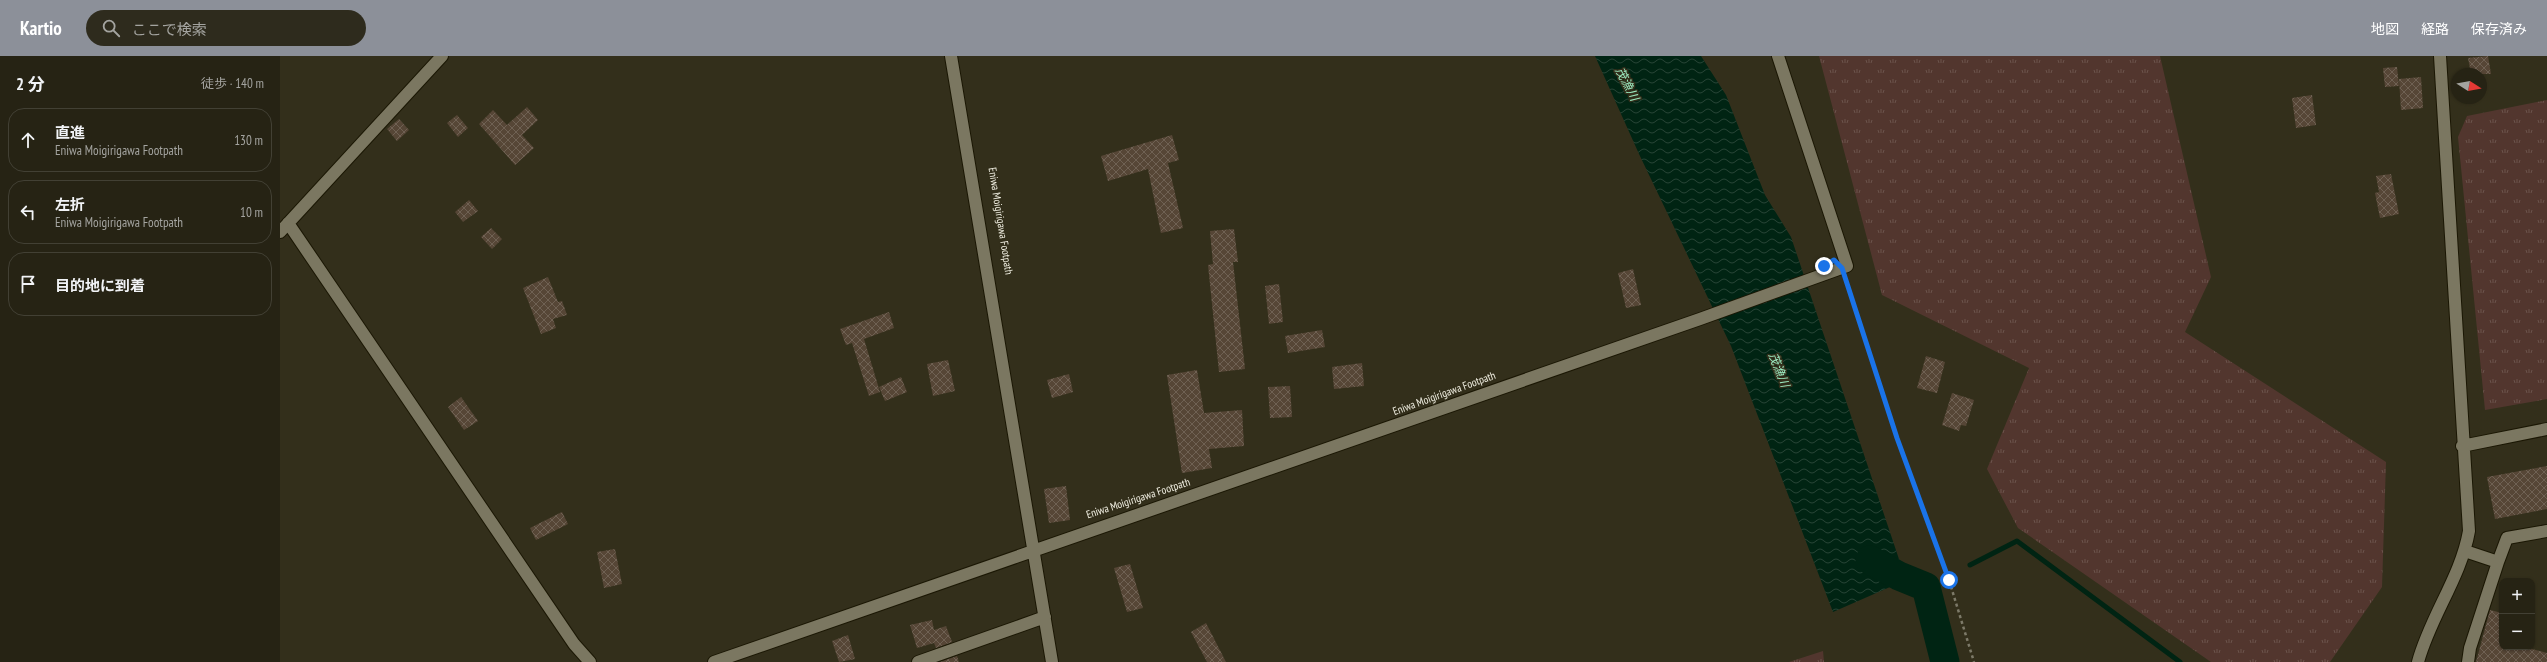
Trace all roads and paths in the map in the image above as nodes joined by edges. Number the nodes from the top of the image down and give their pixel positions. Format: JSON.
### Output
{"nodes":[{"id":1,"x":442,"y":56,"type":"edge"},
{"id":2,"x":951,"y":56,"type":"edge"},
{"id":3,"x":1778,"y":56,"type":"edge"},
{"id":4,"x":2440,"y":56,"type":"edge"},
{"id":5,"x":284,"y":228,"type":"edge"},
{"id":6,"x":1842,"y":268,"type":"junction"},
{"id":7,"x":2547,"y":429,"type":"edge"},
{"id":8,"x":2462,"y":446,"type":"junction"},
{"id":9,"x":2547,"y":531,"type":"edge"},
{"id":10,"x":1035,"y":550,"type":"junction"},
{"id":11,"x":2465,"y":551,"type":"junction"},
{"id":12,"x":2498,"y":562,"type":"junction"},
{"id":13,"x":1045,"y":617,"type":"junction"},
{"id":14,"x":590,"y":662,"type":"edge"},
{"id":15,"x":714,"y":662,"type":"edge"},
{"id":16,"x":918,"y":662,"type":"edge"},
{"id":17,"x":1052,"y":662,"type":"edge"},
{"id":18,"x":1974,"y":662,"type":"edge"},
{"id":19,"x":2418,"y":662,"type":"edge"},
{"id":20,"x":2468,"y":662,"type":"edge"}],
"edges":[{"from":1,"to":5,"type":"street"},
{"from":2,"to":10,"type":"street"},
{"from":3,"to":6,"type":"street"},
{"from":4,"to":8,"type":"street"},
{"from":5,"to":14,"type":"street"},
{"from":6,"to":10,"type":"street"},
{"from":6,"to":18,"type":"path"},
{"from":7,"to":8,"type":"street"},
{"from":8,"to":11,"type":"street"},
{"from":9,"to":12,"type":"street"},
{"from":10,"to":13,"type":"street"},
{"from":10,"to":15,"type":"street"},
{"from":11,"to":12,"type":"street"},
{"from":11,"to":19,"type":"street"},
{"from":12,"to":20,"type":"street"},
{"from":13,"to":16,"type":"street"},
{"from":13,"to":17,"type":"street"}]}
